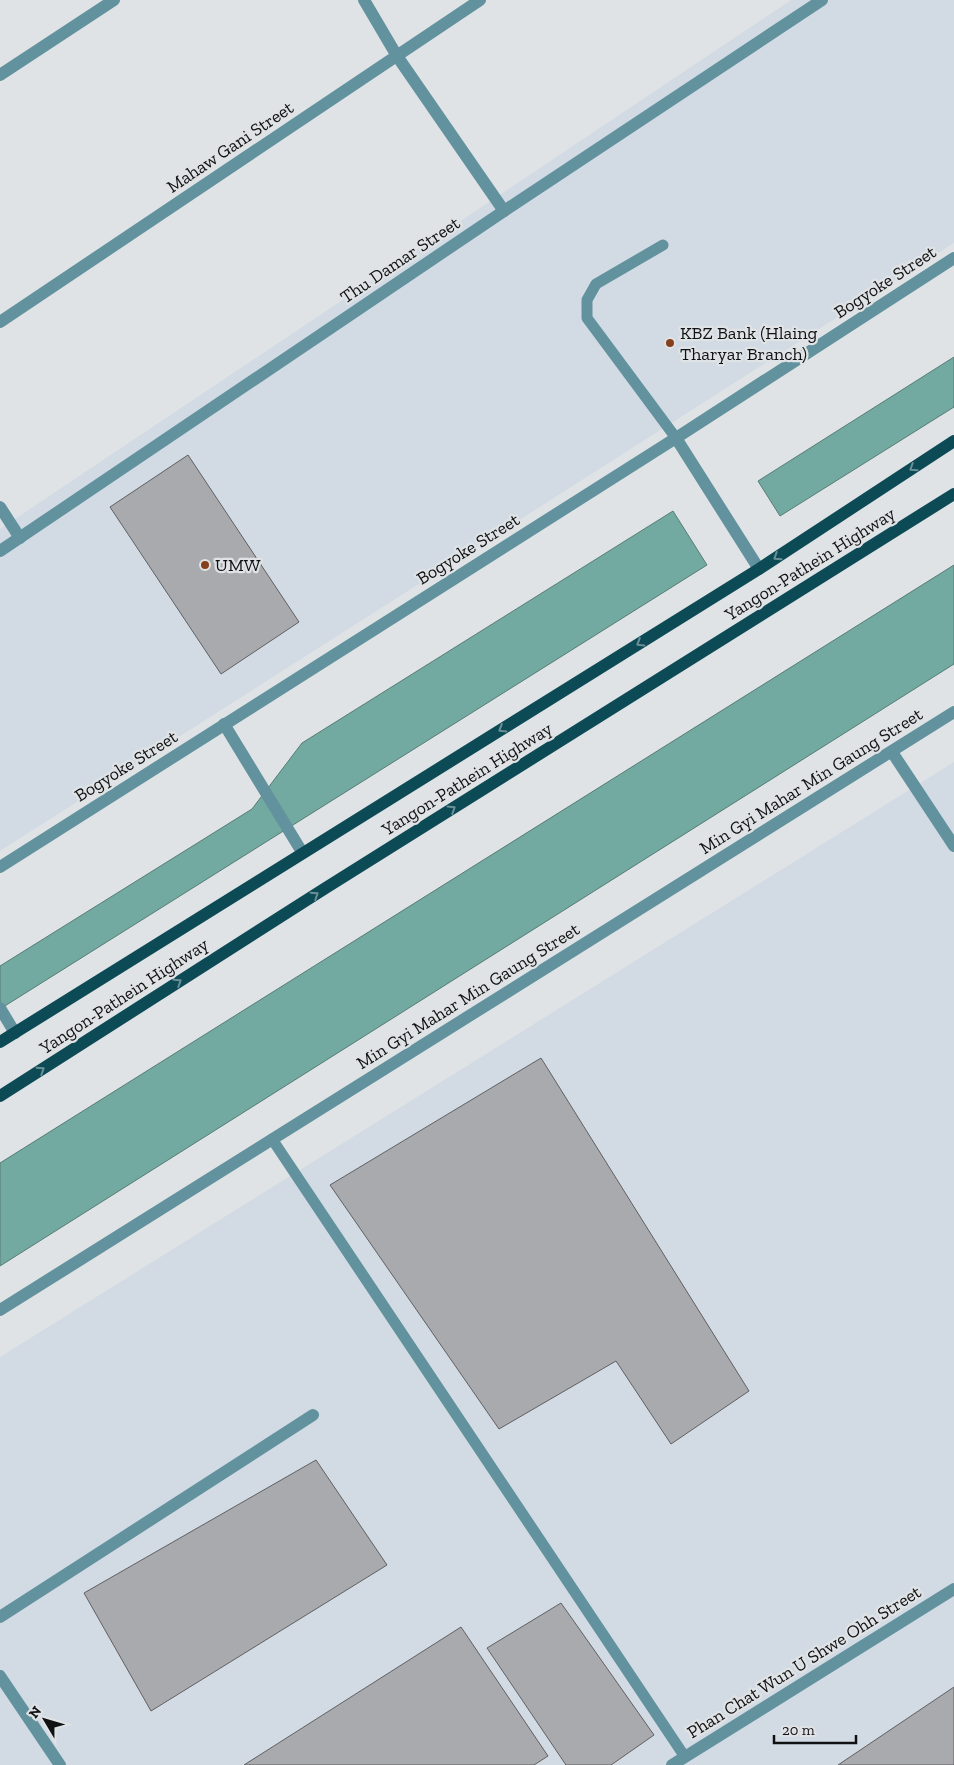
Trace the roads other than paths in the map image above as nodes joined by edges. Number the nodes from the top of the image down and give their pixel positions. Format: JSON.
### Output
{"nodes":[{"id":1,"x":114,"y":0,"type":"edge"},
{"id":2,"x":364,"y":0,"type":"edge"},
{"id":3,"x":480,"y":0,"type":"edge"},
{"id":4,"x":822,"y":0,"type":"edge"},
{"id":5,"x":397,"y":56,"type":"junction"},
{"id":6,"x":0,"y":75,"type":"edge"},
{"id":7,"x":504,"y":211,"type":"junction"},
{"id":8,"x":663,"y":244,"type":"dead end"},
{"id":9,"x":954,"y":258,"type":"edge"},
{"id":10,"x":0,"y":322,"type":"edge"},
{"id":11,"x":676,"y":438,"type":"junction"},
{"id":12,"x":954,"y":441,"type":"edge"},
{"id":13,"x":954,"y":494,"type":"edge"},
{"id":14,"x":0,"y":507,"type":"edge"},
{"id":15,"x":20,"y":538,"type":"junction"},
{"id":16,"x":0,"y":551,"type":"edge"},
{"id":17,"x":759,"y":569,"type":"junction"},
{"id":18,"x":954,"y":712,"type":"edge"},
{"id":19,"x":224,"y":724,"type":"junction"},
{"id":20,"x":892,"y":752,"type":"junction"},
{"id":21,"x":954,"y":846,"type":"edge"},
{"id":22,"x":302,"y":852,"type":"junction"},
{"id":23,"x":0,"y":866,"type":"edge"},
{"id":24,"x":0,"y":1008,"type":"edge"},
{"id":25,"x":12,"y":1028,"type":"junction"},
{"id":26,"x":0,"y":1042,"type":"edge"},
{"id":27,"x":0,"y":1096,"type":"edge"},
{"id":28,"x":272,"y":1138,"type":"junction"},
{"id":29,"x":0,"y":1310,"type":"edge"},
{"id":30,"x":313,"y":1415,"type":"dead end"},
{"id":31,"x":954,"y":1589,"type":"edge"},
{"id":32,"x":0,"y":1617,"type":"edge"},
{"id":33,"x":0,"y":1676,"type":"edge"},
{"id":34,"x":685,"y":1757,"type":"junction"},
{"id":35,"x":60,"y":1765,"type":"edge"},
{"id":36,"x":672,"y":1765,"type":"edge"}],
"edges":[{"from":1,"to":6,"type":"street"},
{"from":2,"to":5,"type":"street"},
{"from":3,"to":5,"type":"street","name":"Mahaw Gani Street"},
{"from":4,"to":7,"type":"street","name":"Thu Damar Street"},
{"from":5,"to":7,"type":"street"},
{"from":5,"to":10,"type":"street","name":"Mahaw Gani Street"},
{"from":7,"to":15,"type":"street","name":"Thu Damar Street"},
{"from":8,"to":11,"type":"lane"},
{"from":9,"to":11,"type":"street","name":"Bogyoke Street"},
{"from":11,"to":17,"type":"street"},
{"from":11,"to":19,"type":"street","name":"Bogyoke Street"},
{"from":12,"to":17,"type":"main road","name":"Yangon-Pathein Highway","one_way":true},
{"from":27,"to":13,"type":"main road","name":"Yangon-Pathein Highway","one_way":true},
{"from":14,"to":15,"type":"street"},
{"from":15,"to":16,"type":"street","name":"Thu Damar Street"},
{"from":17,"to":22,"type":"main road","name":"Yangon-Pathein Highway","one_way":true},
{"from":18,"to":20,"type":"street","name":"Min Gyi Mahar Min Gaung Street"},
{"from":19,"to":22,"type":"street"},
{"from":19,"to":23,"type":"street","name":"Bogyoke Street"},
{"from":20,"to":21,"type":"street"},
{"from":20,"to":28,"type":"street","name":"Min Gyi Mahar Min Gaung Street"},
{"from":22,"to":25,"type":"main road","name":"Yangon-Pathein Highway"},
{"from":24,"to":25,"type":"street"},
{"from":25,"to":26,"type":"main road","name":"Yangon-Pathein Highway"},
{"from":28,"to":29,"type":"street","name":"Min Gyi Mahar Min Gaung Street"},
{"from":28,"to":34,"type":"lane"},
{"from":30,"to":32,"type":"street"},
{"from":31,"to":34,"type":"street","name":"Phan Chat Wun U Shwe Ohh Street"},
{"from":33,"to":35,"type":"street"},
{"from":34,"to":36,"type":"street","name":"Phan Chat Wun U Shwe Ohh Street"}]}
